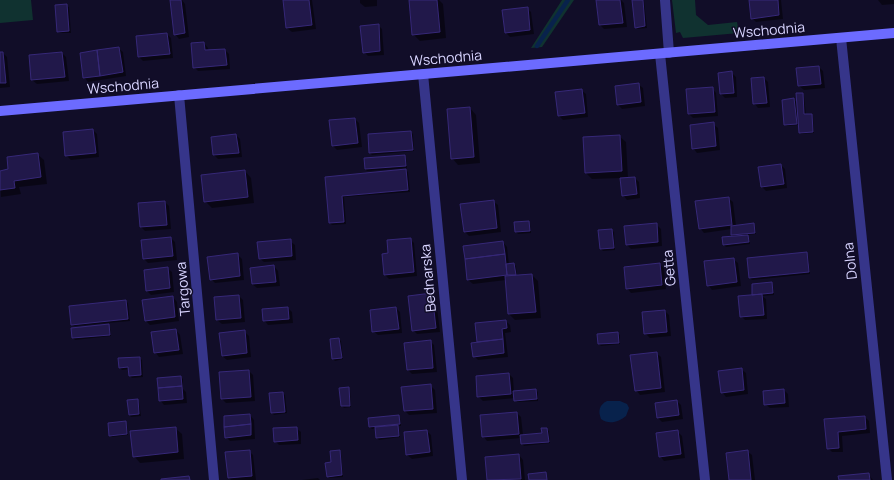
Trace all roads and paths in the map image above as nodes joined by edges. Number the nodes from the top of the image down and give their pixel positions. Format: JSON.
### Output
{"nodes":[{"id":1,"x":665,"y":0,"type":"edge"},
{"id":2,"x":894,"y":33,"type":"edge"},
{"id":3,"x":841,"y":38,"type":"junction"},
{"id":4,"x":665,"y":53,"type":"junction"},
{"id":5,"x":423,"y":74,"type":"junction"},
{"id":6,"x":180,"y":95,"type":"junction"},
{"id":7,"x":0,"y":111,"type":"edge"},
{"id":8,"x":214,"y":480,"type":"edge"},
{"id":9,"x":462,"y":480,"type":"edge"},
{"id":10,"x":705,"y":480,"type":"edge"},
{"id":11,"x":887,"y":480,"type":"edge"}],
"edges":[{"from":1,"to":4,"type":"street","name":"Getta"},
{"from":2,"to":3,"type":"street","name":"Wschodnia"},
{"from":3,"to":4,"type":"street","name":"Wschodnia"},
{"from":3,"to":11,"type":"street","name":"Dolna"},
{"from":4,"to":5,"type":"street","name":"Wschodnia"},
{"from":4,"to":10,"type":"street","name":"Getta"},
{"from":5,"to":6,"type":"street","name":"Wschodnia"},
{"from":5,"to":9,"type":"street","name":"Bednarska"},
{"from":6,"to":7,"type":"street","name":"Wschodnia"},
{"from":6,"to":8,"type":"street","name":"Targowa"}]}
